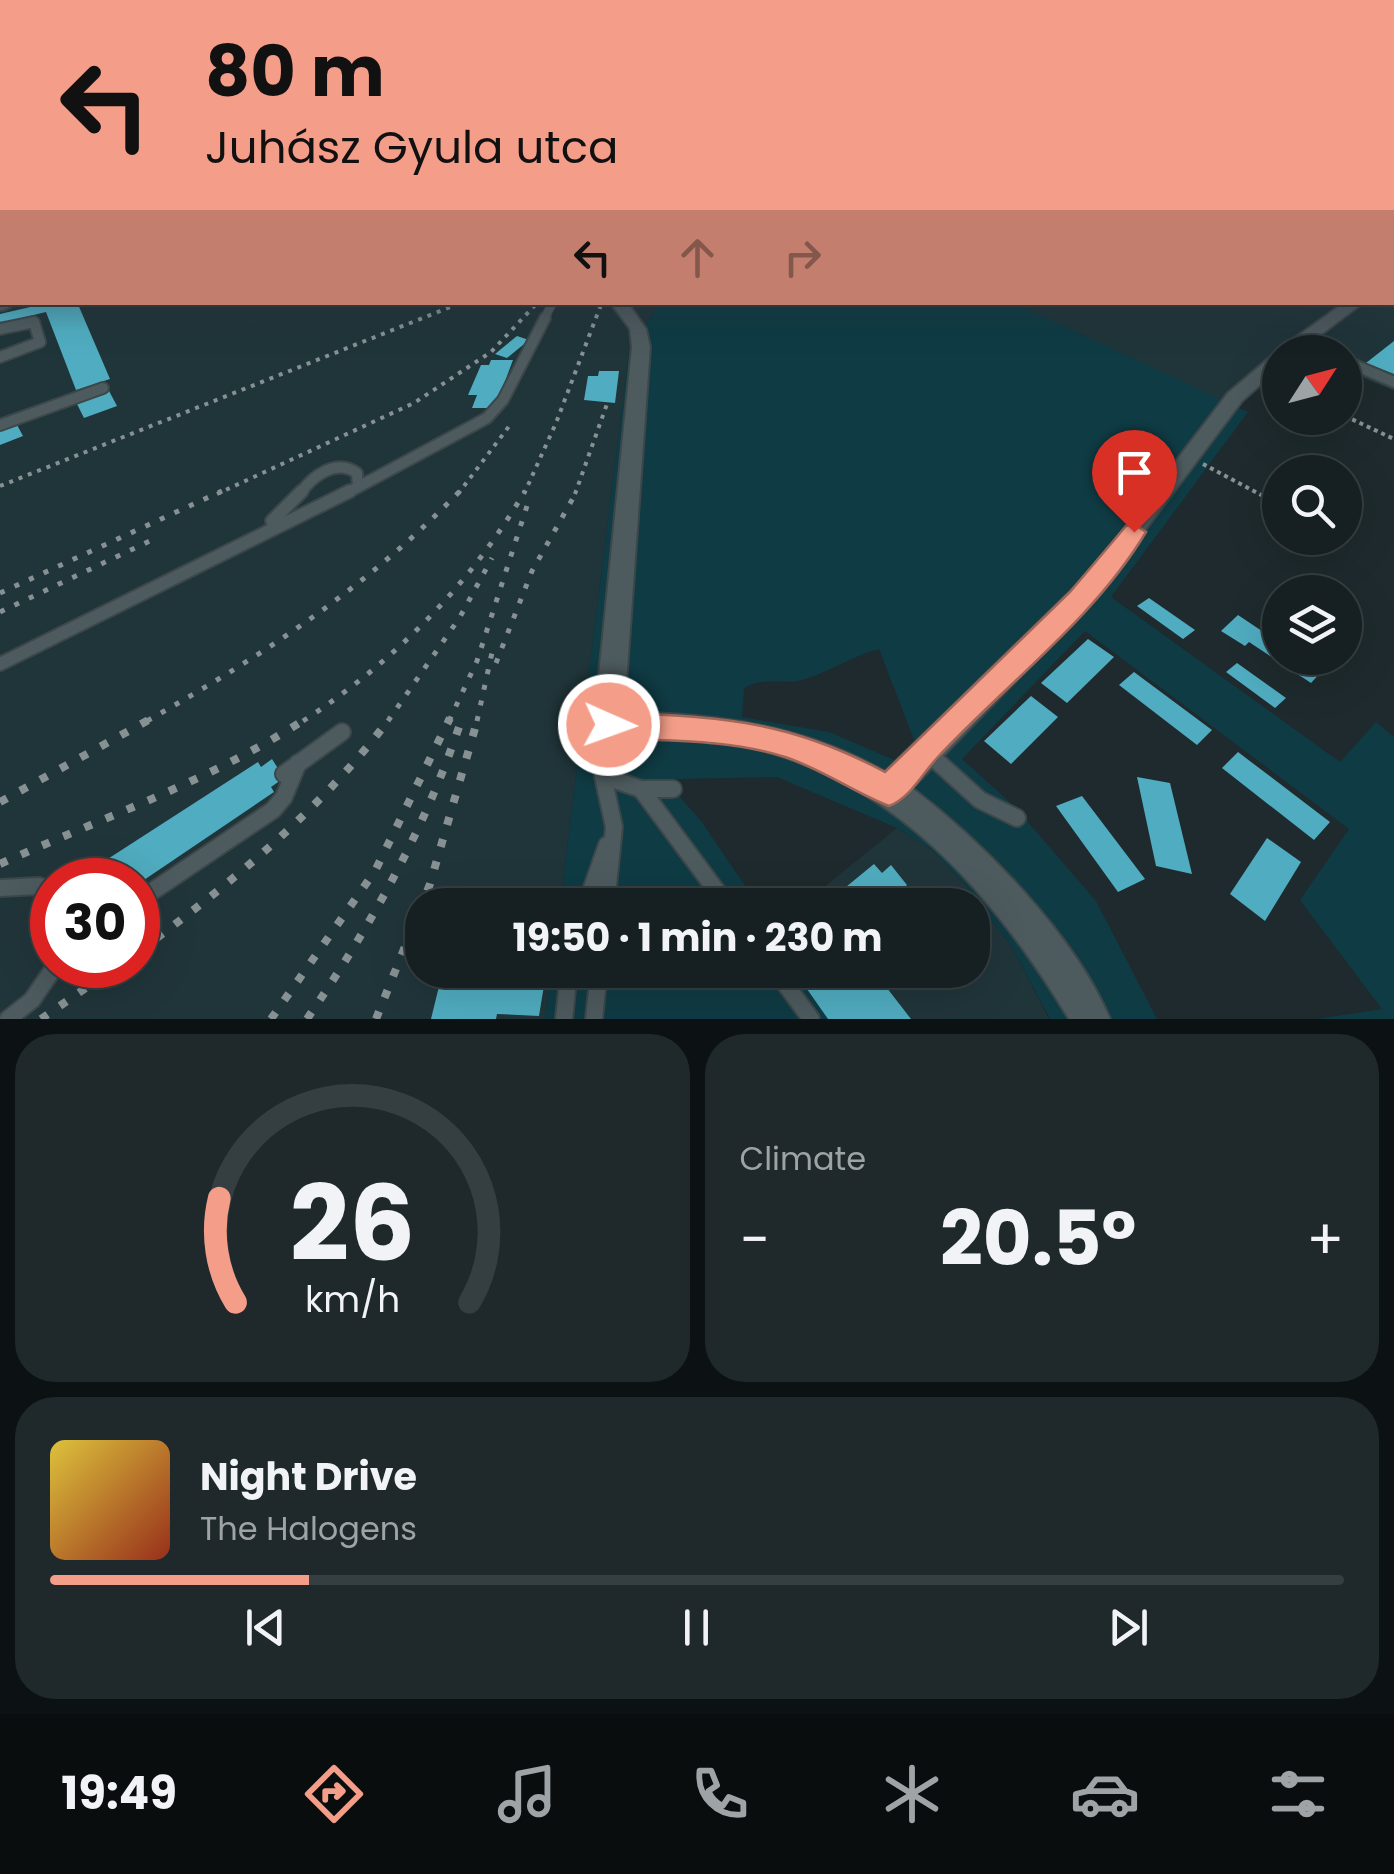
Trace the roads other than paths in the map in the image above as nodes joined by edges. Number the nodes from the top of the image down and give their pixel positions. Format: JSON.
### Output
{"nodes":[{"id":1,"x":552,"y":305,"type":"edge"},
{"id":2,"x":620,"y":305,"type":"edge"},
{"id":3,"x":1352,"y":305,"type":"edge"},
{"id":4,"x":0,"y":330,"type":"edge"},
{"id":5,"x":1311,"y":335,"type":"edge"},
{"id":6,"x":0,"y":357,"type":"edge"},
{"id":7,"x":1362,"y":369,"type":"edge"},
{"id":8,"x":1262,"y":374,"type":"edge"},
{"id":9,"x":1394,"y":382,"type":"edge"},
{"id":10,"x":103,"y":388,"type":"dead end"},
{"id":11,"x":0,"y":425,"type":"edge"},
{"id":12,"x":358,"y":486,"type":"junction"},
{"id":13,"x":178,"y":575,"type":"junction"},
{"id":14,"x":0,"y":664,"type":"edge"},
{"id":15,"x":609,"y":725,"type":"junction"},
{"id":16,"x":342,"y":732,"type":"dead end"},
{"id":17,"x":924,"y":750,"type":"junction"},
{"id":18,"x":603,"y":776,"type":"junction"},
{"id":19,"x":640,"y":788,"type":"junction"},
{"id":20,"x":673,"y":790,"type":"dead end"},
{"id":21,"x":889,"y":791,"type":"junction"},
{"id":22,"x":1017,"y":818,"type":"dead end"},
{"id":23,"x":614,"y":827,"type":"junction"},
{"id":24,"x":30,"y":886,"type":"edge"},
{"id":25,"x":160,"y":886,"type":"edge"},
{"id":26,"x":0,"y":888,"type":"edge"},
{"id":27,"x":592,"y":888,"type":"edge"},
{"id":28,"x":608,"y":888,"type":"edge"},
{"id":29,"x":714,"y":888,"type":"edge"},
{"id":30,"x":40,"y":988,"type":"edge"},
{"id":31,"x":567,"y":988,"type":"edge"},
{"id":32,"x":598,"y":988,"type":"edge"},
{"id":33,"x":788,"y":988,"type":"edge"},
{"id":34,"x":8,"y":1019,"type":"edge"},
{"id":35,"x":564,"y":1019,"type":"edge"},
{"id":36,"x":594,"y":1019,"type":"edge"},
{"id":37,"x":810,"y":1019,"type":"edge"},
{"id":38,"x":1091,"y":1019,"type":"edge"}],
"edges":[{"from":1,"to":12,"type":"lane"},
{"from":2,"to":15,"type":"street"},
{"from":3,"to":5,"type":"street"},
{"from":4,"to":6,"type":"lane"},
{"from":7,"to":9,"type":"lane"},
{"from":8,"to":17,"type":"street"},
{"from":10,"to":11,"type":"lane"},
{"from":12,"to":13,"type":"lane"},
{"from":12,"to":13,"type":"lane"},
{"from":13,"to":14,"type":"lane"},
{"from":15,"to":18,"type":"lane"},
{"from":15,"to":21,"type":"street"},
{"from":16,"to":25,"type":"lane"},
{"from":17,"to":21,"type":"street"},
{"from":17,"to":22,"type":"lane"},
{"from":18,"to":19,"type":"lane"},
{"from":18,"to":23,"type":"lane"},
{"from":19,"to":20,"type":"lane"},
{"from":19,"to":29,"type":"lane"},
{"from":21,"to":38,"type":"street"},
{"from":23,"to":27,"type":"lane"},
{"from":23,"to":28,"type":"lane"},
{"from":24,"to":26,"type":"lane"},
{"from":30,"to":34,"type":"lane"},
{"from":31,"to":35,"type":"lane"},
{"from":32,"to":36,"type":"lane"},
{"from":33,"to":37,"type":"lane"}]}
